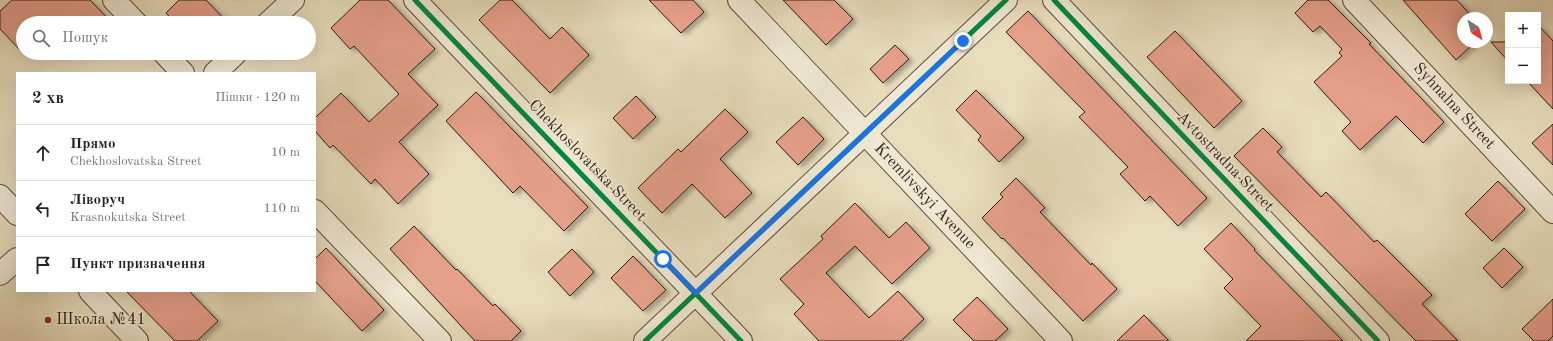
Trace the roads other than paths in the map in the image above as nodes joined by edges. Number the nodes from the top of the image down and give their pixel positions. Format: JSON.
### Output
{"nodes":[{"id":1,"x":114,"y":0,"type":"edge"},
{"id":2,"x":293,"y":0,"type":"edge"},
{"id":3,"x":415,"y":0,"type":"edge"},
{"id":4,"x":739,"y":0,"type":"edge"},
{"id":5,"x":1006,"y":0,"type":"edge"},
{"id":6,"x":1054,"y":0,"type":"edge"},
{"id":7,"x":1354,"y":0,"type":"edge"},
{"id":8,"x":129,"y":16,"type":"edge"},
{"id":9,"x":276,"y":16,"type":"edge"},
{"id":10,"x":171,"y":60,"type":"edge"},
{"id":11,"x":229,"y":60,"type":"edge"},
{"id":12,"x":182,"y":72,"type":"edge"},
{"id":13,"x":216,"y":72,"type":"edge"},
{"id":14,"x":865,"y":133,"type":"junction"},
{"id":15,"x":0,"y":196,"type":"edge"},
{"id":16,"x":316,"y":212,"type":"edge"},
{"id":17,"x":1553,"y":212,"type":"edge"},
{"id":18,"x":16,"y":213,"type":"edge"},
{"id":19,"x":16,"y":259,"type":"edge"},
{"id":20,"x":0,"y":274,"type":"edge"},
{"id":21,"x":91,"y":292,"type":"edge"},
{"id":22,"x":696,"y":293,"type":"junction"},
{"id":23,"x":137,"y":341,"type":"edge"},
{"id":24,"x":440,"y":341,"type":"edge"},
{"id":25,"x":645,"y":341,"type":"edge"},
{"id":26,"x":741,"y":341,"type":"edge"},
{"id":27,"x":1061,"y":341,"type":"edge"},
{"id":28,"x":1378,"y":341,"type":"edge"}],
"edges":[{"from":1,"to":8,"type":"street"},
{"from":2,"to":9,"type":"street"},
{"from":3,"to":22,"type":"street","name":"Chekhoslovatska Street"},
{"from":4,"to":14,"type":"street","name":"Kremlivskyi Avenue"},
{"from":5,"to":14,"type":"street"},
{"from":6,"to":28,"type":"street","name":"Avtostradna Street"},
{"from":7,"to":17,"type":"street","name":"Syhnalna Street"},
{"from":10,"to":12,"type":"street"},
{"from":11,"to":13,"type":"street"},
{"from":14,"to":22,"type":"street"},
{"from":14,"to":27,"type":"street","name":"Kremlivskyi Avenue"},
{"from":15,"to":18,"type":"street"},
{"from":16,"to":24,"type":"street"},
{"from":19,"to":20,"type":"street"},
{"from":21,"to":23,"type":"street"},
{"from":22,"to":25,"type":"street"},
{"from":22,"to":26,"type":"street","name":"Chekhoslovatska Street"}]}
